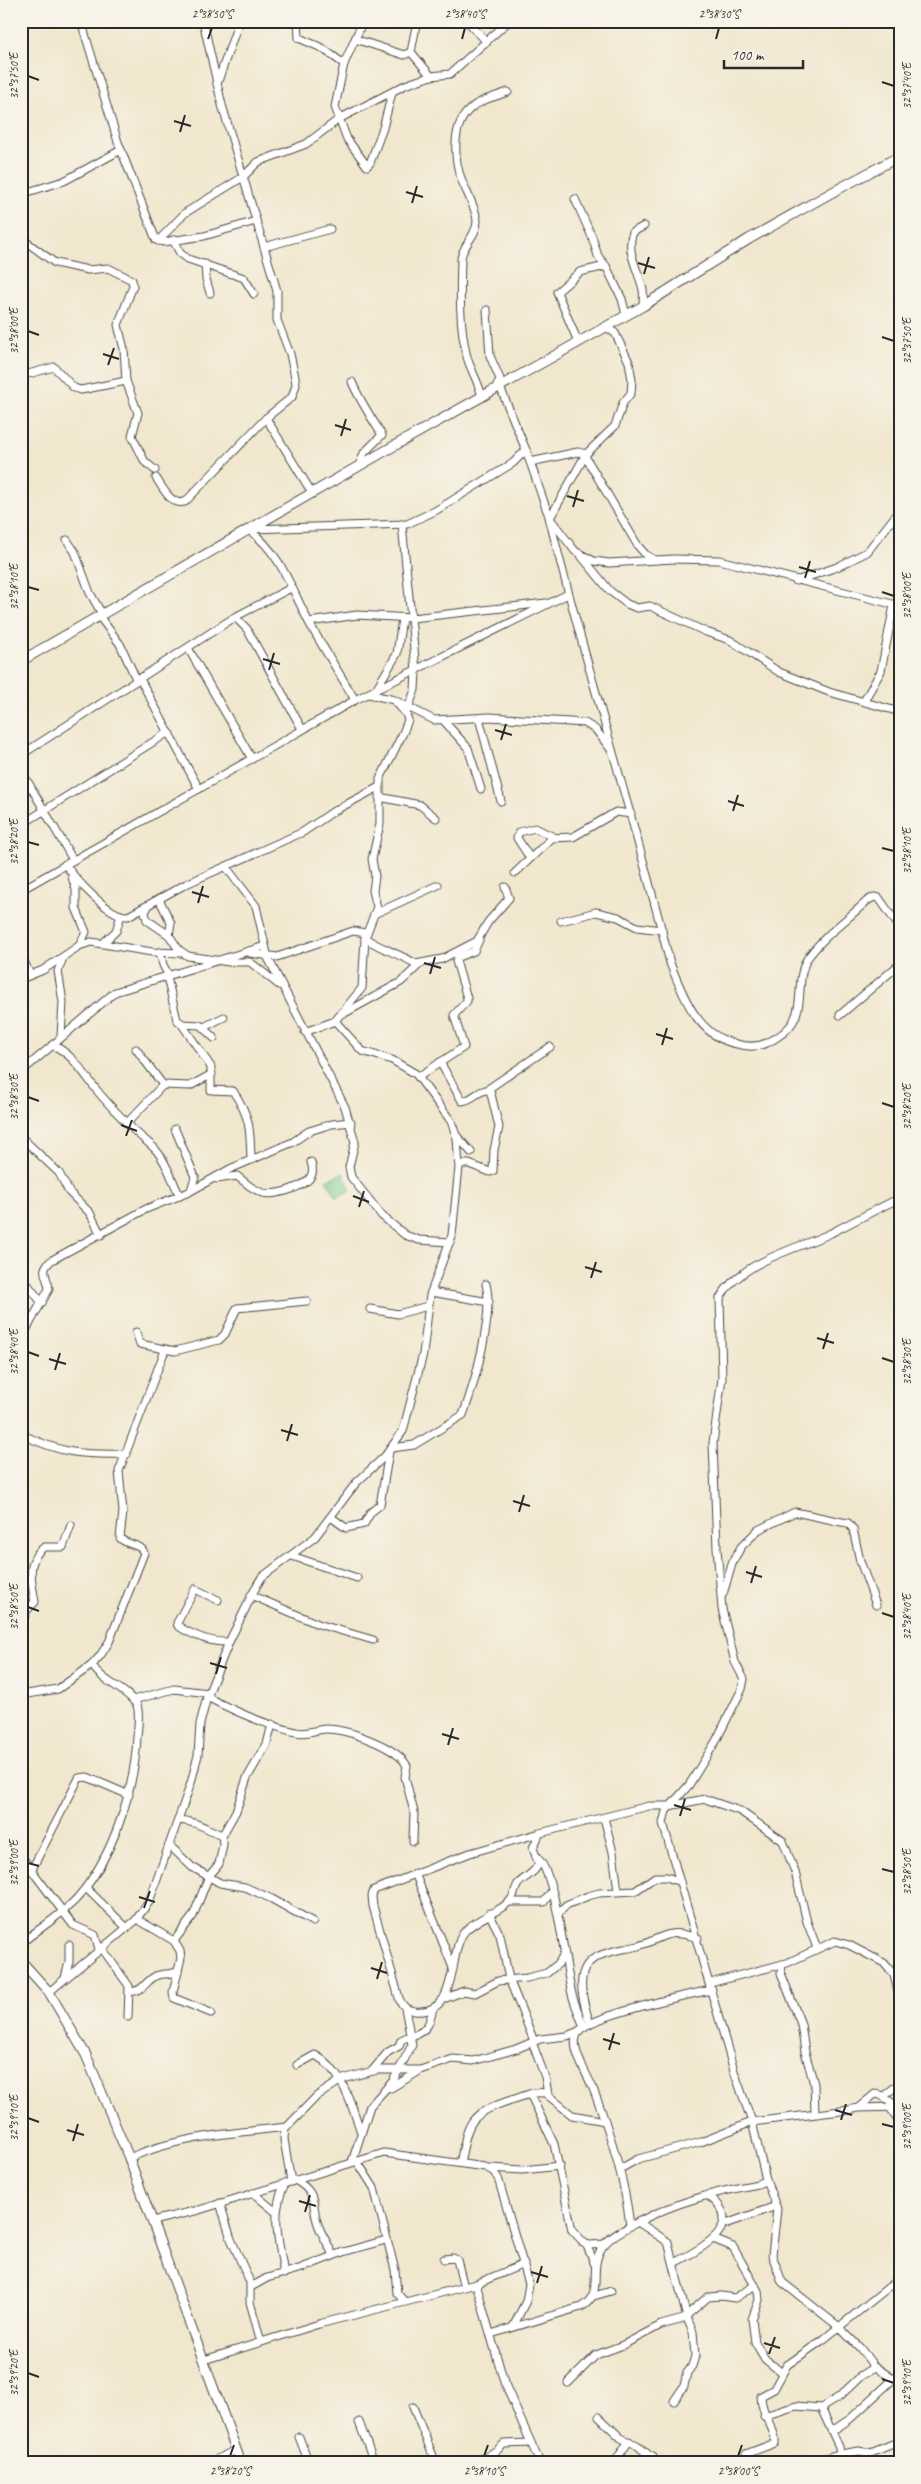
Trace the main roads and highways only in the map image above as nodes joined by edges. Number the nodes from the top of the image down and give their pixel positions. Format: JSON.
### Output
{"nodes":[{"id":1,"x":900,"y":156,"type":"edge"},
{"id":2,"x":21,"y":661,"type":"edge"},
{"id":3,"x":21,"y":1960,"type":"edge"},
{"id":4,"x":242,"y":2463,"type":"edge"}],
"edges":[{"from":1,"to":2,"type":"main road"},
{"from":3,"to":4,"type":"main road"}]}
